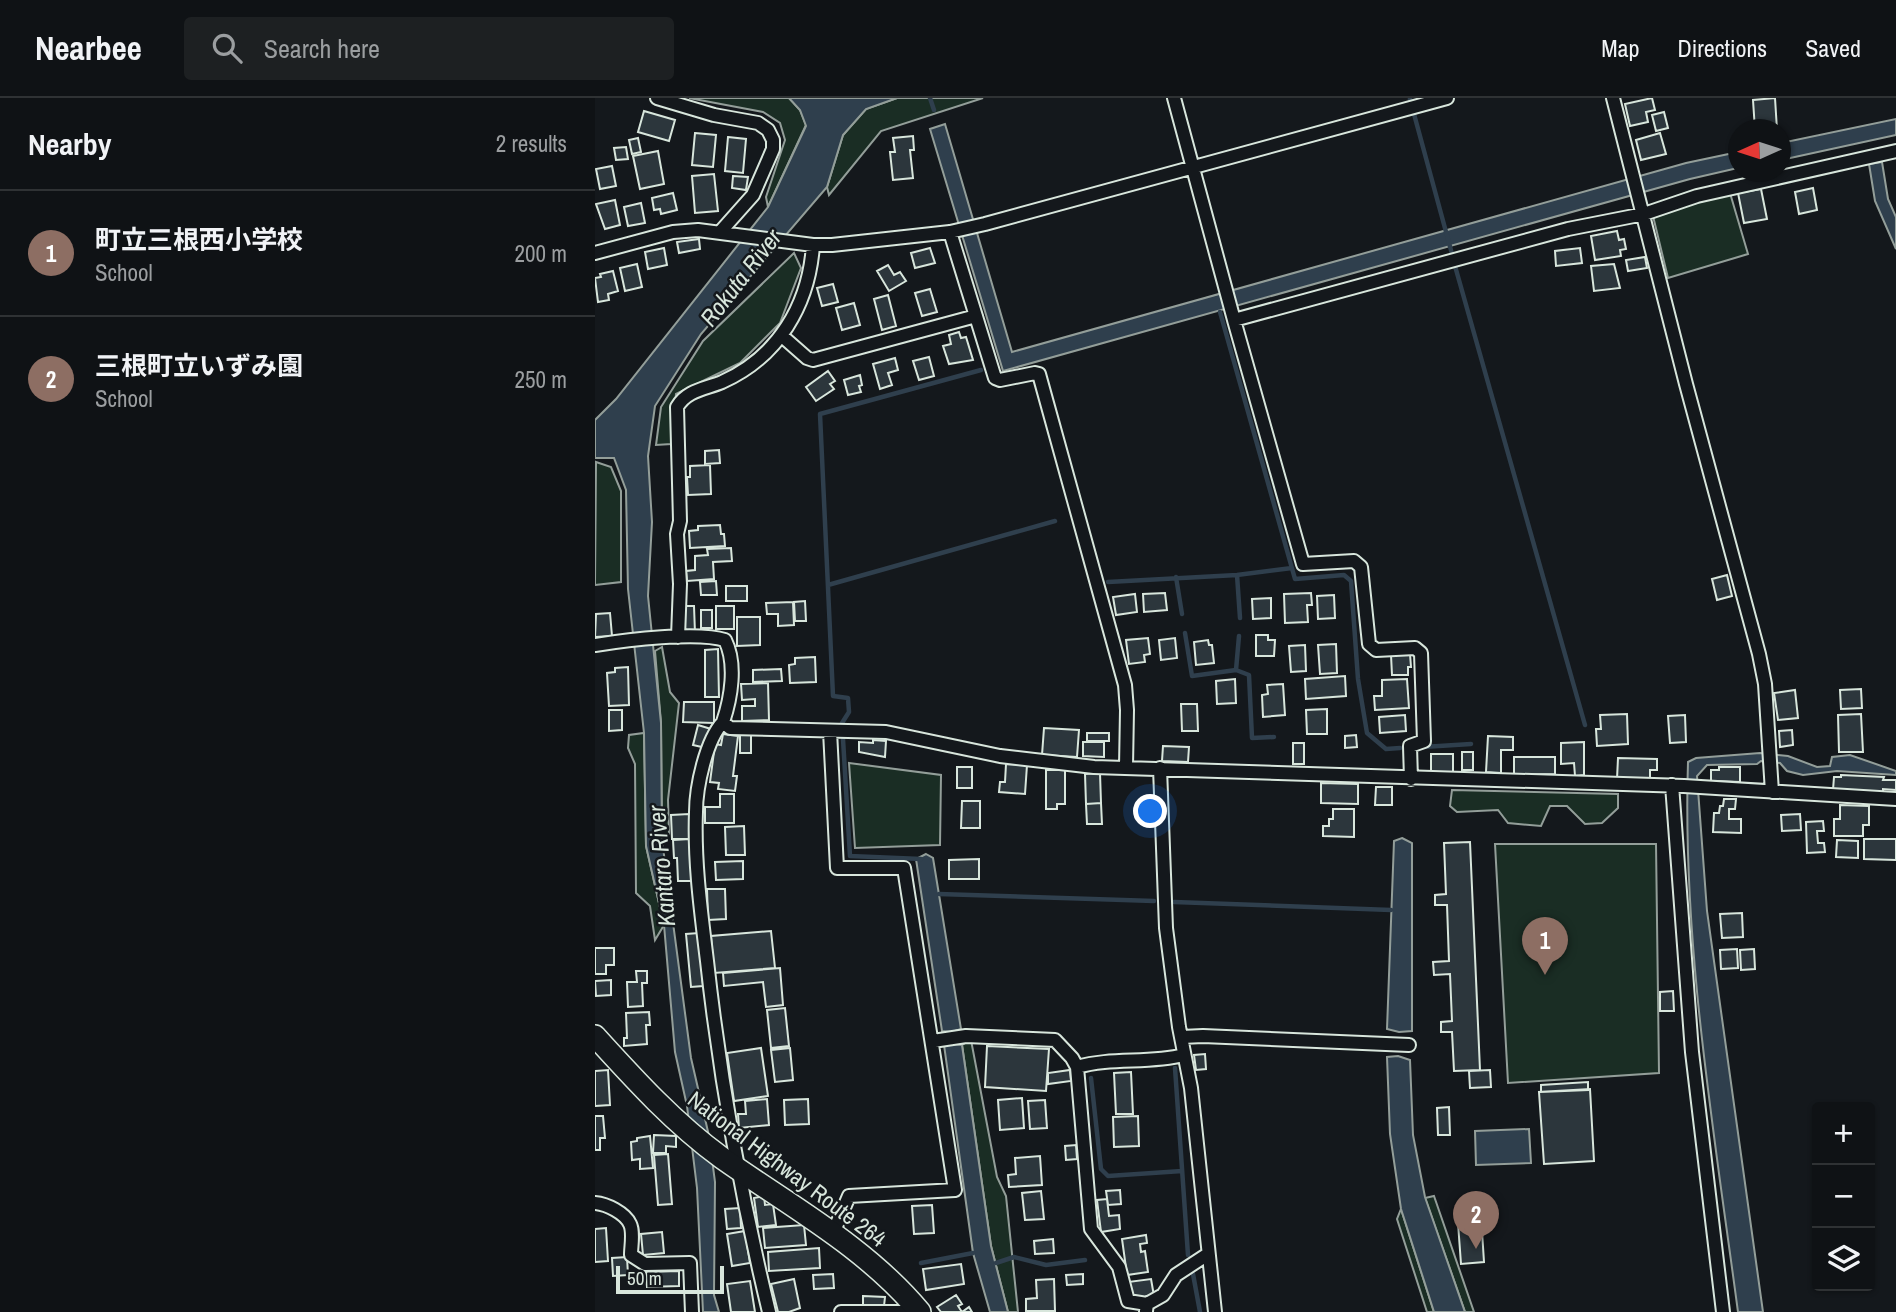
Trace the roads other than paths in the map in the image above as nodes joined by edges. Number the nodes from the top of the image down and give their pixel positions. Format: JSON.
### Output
{"nodes":[{"id":1,"x":657,"y":98,"type":"edge"},
{"id":2,"x":1174,"y":98,"type":"edge"},
{"id":3,"x":1447,"y":98,"type":"edge"},
{"id":4,"x":1613,"y":98,"type":"edge"},
{"id":5,"x":1896,"y":151,"type":"edge"},
{"id":6,"x":1192,"y":168,"type":"junction"},
{"id":7,"x":1644,"y":214,"type":"junction"},
{"id":8,"x":723,"y":231,"type":"junction"},
{"id":9,"x":953,"y":232,"type":"junction"},
{"id":10,"x":807,"y":244,"type":"junction"},
{"id":11,"x":595,"y":253,"type":"edge"},
{"id":12,"x":976,"y":316,"type":"junction"},
{"id":13,"x":1233,"y":316,"type":"junction"},
{"id":14,"x":782,"y":336,"type":"junction"},
{"id":15,"x":678,"y":637,"type":"junction"},
{"id":16,"x":595,"y":645,"type":"edge"},
{"id":17,"x":723,"y":722,"type":"junction"},
{"id":18,"x":830,"y":731,"type":"junction"},
{"id":19,"x":1126,"y":767,"type":"junction"},
{"id":20,"x":1160,"y":768,"type":"junction"},
{"id":21,"x":1411,"y":779,"type":"junction"},
{"id":22,"x":1678,"y":786,"type":"junction"},
{"id":23,"x":1772,"y":792,"type":"junction"},
{"id":24,"x":1896,"y":799,"type":"edge"},
{"id":25,"x":595,"y":1036,"type":"edge"},
{"id":26,"x":1182,"y":1037,"type":"junction"},
{"id":27,"x":933,"y":1041,"type":"junction"},
{"id":28,"x":1409,"y":1045,"type":"dead end"},
{"id":29,"x":1184,"y":1055,"type":"junction"},
{"id":30,"x":1077,"y":1067,"type":"junction"},
{"id":31,"x":730,"y":1162,"type":"junction"},
{"id":32,"x":595,"y":1203,"type":"edge"},
{"id":33,"x":833,"y":1233,"type":"junction"},
{"id":34,"x":1208,"y":1254,"type":"junction"},
{"id":35,"x":1147,"y":1308,"type":"edge"},
{"id":36,"x":918,"y":1310,"type":"edge"},
{"id":37,"x":692,"y":1312,"type":"edge"},
{"id":38,"x":769,"y":1312,"type":"edge"},
{"id":39,"x":841,"y":1312,"type":"edge"},
{"id":40,"x":1215,"y":1312,"type":"edge"},
{"id":41,"x":1723,"y":1312,"type":"edge"}],
"edges":[{"from":1,"to":8,"type":"street"},
{"from":2,"to":6,"type":"street"},
{"from":3,"to":6,"type":"street"},
{"from":4,"to":7,"type":"street"},
{"from":5,"to":7,"type":"street"},
{"from":6,"to":9,"type":"street"},
{"from":6,"to":13,"type":"street"},
{"from":7,"to":13,"type":"street"},
{"from":7,"to":23,"type":"street"},
{"from":8,"to":10,"type":"street"},
{"from":8,"to":11,"type":"street"},
{"from":9,"to":10,"type":"street"},
{"from":9,"to":12,"type":"street"},
{"from":10,"to":14,"type":"street"},
{"from":12,"to":14,"type":"street"},
{"from":12,"to":19,"type":"street"},
{"from":13,"to":21,"type":"street"},
{"from":14,"to":15,"type":"street"},
{"from":15,"to":16,"type":"street"},
{"from":15,"to":17,"type":"street"},
{"from":17,"to":18,"type":"street"},
{"from":17,"to":31,"type":"street"},
{"from":18,"to":19,"type":"street"},
{"from":18,"to":27,"type":"street"},
{"from":19,"to":20,"type":"street"},
{"from":20,"to":21,"type":"street"},
{"from":20,"to":26,"type":"street"},
{"from":21,"to":22,"type":"street"},
{"from":22,"to":23,"type":"street"},
{"from":22,"to":41,"type":"street"},
{"from":23,"to":24,"type":"street"},
{"from":25,"to":31,"type":"highway","name":"National Highway Route 264"},
{"from":26,"to":28,"type":"street"},
{"from":26,"to":29,"type":"street"},
{"from":27,"to":30,"type":"street"},
{"from":27,"to":33,"type":"street"},
{"from":29,"to":30,"type":"street"},
{"from":29,"to":34,"type":"street"},
{"from":30,"to":35,"type":"street"},
{"from":31,"to":33,"type":"highway","name":"National Highway Route 264"},
{"from":31,"to":38,"type":"street"},
{"from":32,"to":37,"type":"street"},
{"from":33,"to":36,"type":"highway","name":"National Highway Route 264"},
{"from":34,"to":35,"type":"street"},
{"from":34,"to":40,"type":"street"},
{"from":36,"to":39,"type":"street"}]}
